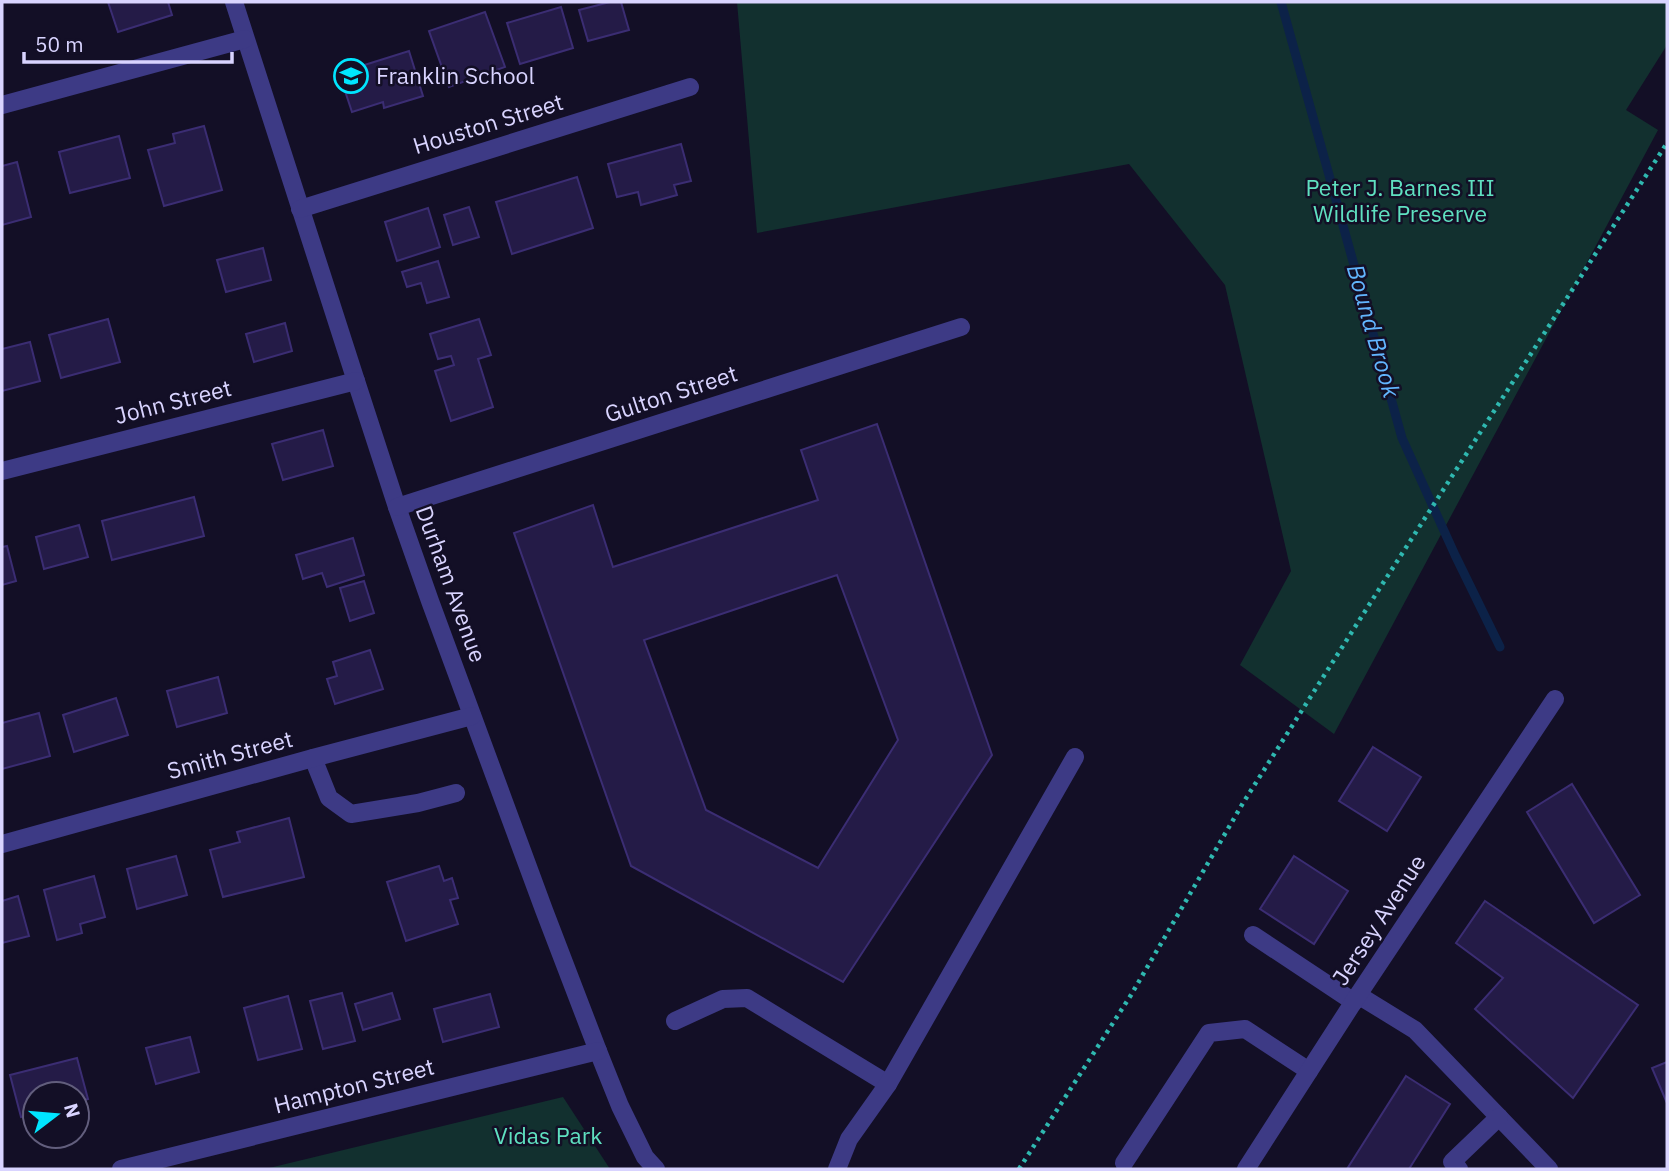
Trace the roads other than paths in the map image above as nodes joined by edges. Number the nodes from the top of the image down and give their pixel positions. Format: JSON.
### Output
{"nodes":[{"id":1,"x":234,"y":2,"type":"edge"},
{"id":2,"x":245,"y":39,"type":"junction"},
{"id":3,"x":690,"y":87,"type":"dead end"},
{"id":4,"x":2,"y":105,"type":"edge"},
{"id":5,"x":300,"y":209,"type":"junction"},
{"id":6,"x":961,"y":327,"type":"dead end"},
{"id":7,"x":356,"y":381,"type":"junction"},
{"id":8,"x":2,"y":471,"type":"edge"},
{"id":9,"x":397,"y":507,"type":"junction"},
{"id":10,"x":1555,"y":699,"type":"dead end"},
{"id":11,"x":472,"y":716,"type":"junction"},
{"id":12,"x":1074,"y":757,"type":"dead end"},
{"id":13,"x":313,"y":758,"type":"junction"},
{"id":14,"x":456,"y":793,"type":"dead end"},
{"id":15,"x":2,"y":844,"type":"edge"},
{"id":16,"x":1253,"y":935,"type":"dead end"},
{"id":17,"x":1356,"y":998,"type":"junction"},
{"id":18,"x":675,"y":1021,"type":"dead end"},
{"id":19,"x":598,"y":1051,"type":"junction"},
{"id":20,"x":1309,"y":1071,"type":"junction"},
{"id":21,"x":888,"y":1084,"type":"junction"},
{"id":22,"x":1499,"y":1117,"type":"junction"},
{"id":23,"x":1124,"y":1163,"type":"dead end"},
{"id":24,"x":121,"y":1169,"type":"edge"},
{"id":25,"x":656,"y":1169,"type":"edge"},
{"id":26,"x":836,"y":1169,"type":"edge"},
{"id":27,"x":1246,"y":1169,"type":"edge"},
{"id":28,"x":1460,"y":1169,"type":"edge"},
{"id":29,"x":1549,"y":1169,"type":"edge"}],
"edges":[{"from":1,"to":2,"type":"street","name":"Durham Avenue"},
{"from":2,"to":4,"type":"street"},
{"from":2,"to":5,"type":"street","name":"Durham Avenue"},
{"from":3,"to":5,"type":"street","name":"Houston Street"},
{"from":5,"to":7,"type":"street","name":"Durham Avenue"},
{"from":6,"to":9,"type":"street","name":"Gulton Street"},
{"from":7,"to":8,"type":"street","name":"John Street"},
{"from":7,"to":9,"type":"street","name":"Durham Avenue"},
{"from":9,"to":11,"type":"street","name":"Durham Avenue"},
{"from":10,"to":17,"type":"street","name":"Jersey Avenue"},
{"from":11,"to":13,"type":"street","name":"Smith Street"},
{"from":11,"to":19,"type":"street","name":"Durham Avenue"},
{"from":12,"to":21,"type":"street"},
{"from":13,"to":14,"type":"street"},
{"from":13,"to":15,"type":"street","name":"Smith Street"},
{"from":16,"to":17,"type":"street"},
{"from":17,"to":20,"type":"street","name":"Jersey Avenue"},
{"from":17,"to":22,"type":"street"},
{"from":18,"to":21,"type":"street"},
{"from":19,"to":24,"type":"street","name":"Hampton Street"},
{"from":19,"to":25,"type":"street","name":"Durham Avenue"},
{"from":20,"to":23,"type":"street"},
{"from":20,"to":27,"type":"street","name":"Jersey Avenue"},
{"from":21,"to":26,"type":"street"},
{"from":22,"to":28,"type":"street"},
{"from":22,"to":29,"type":"street"}]}
